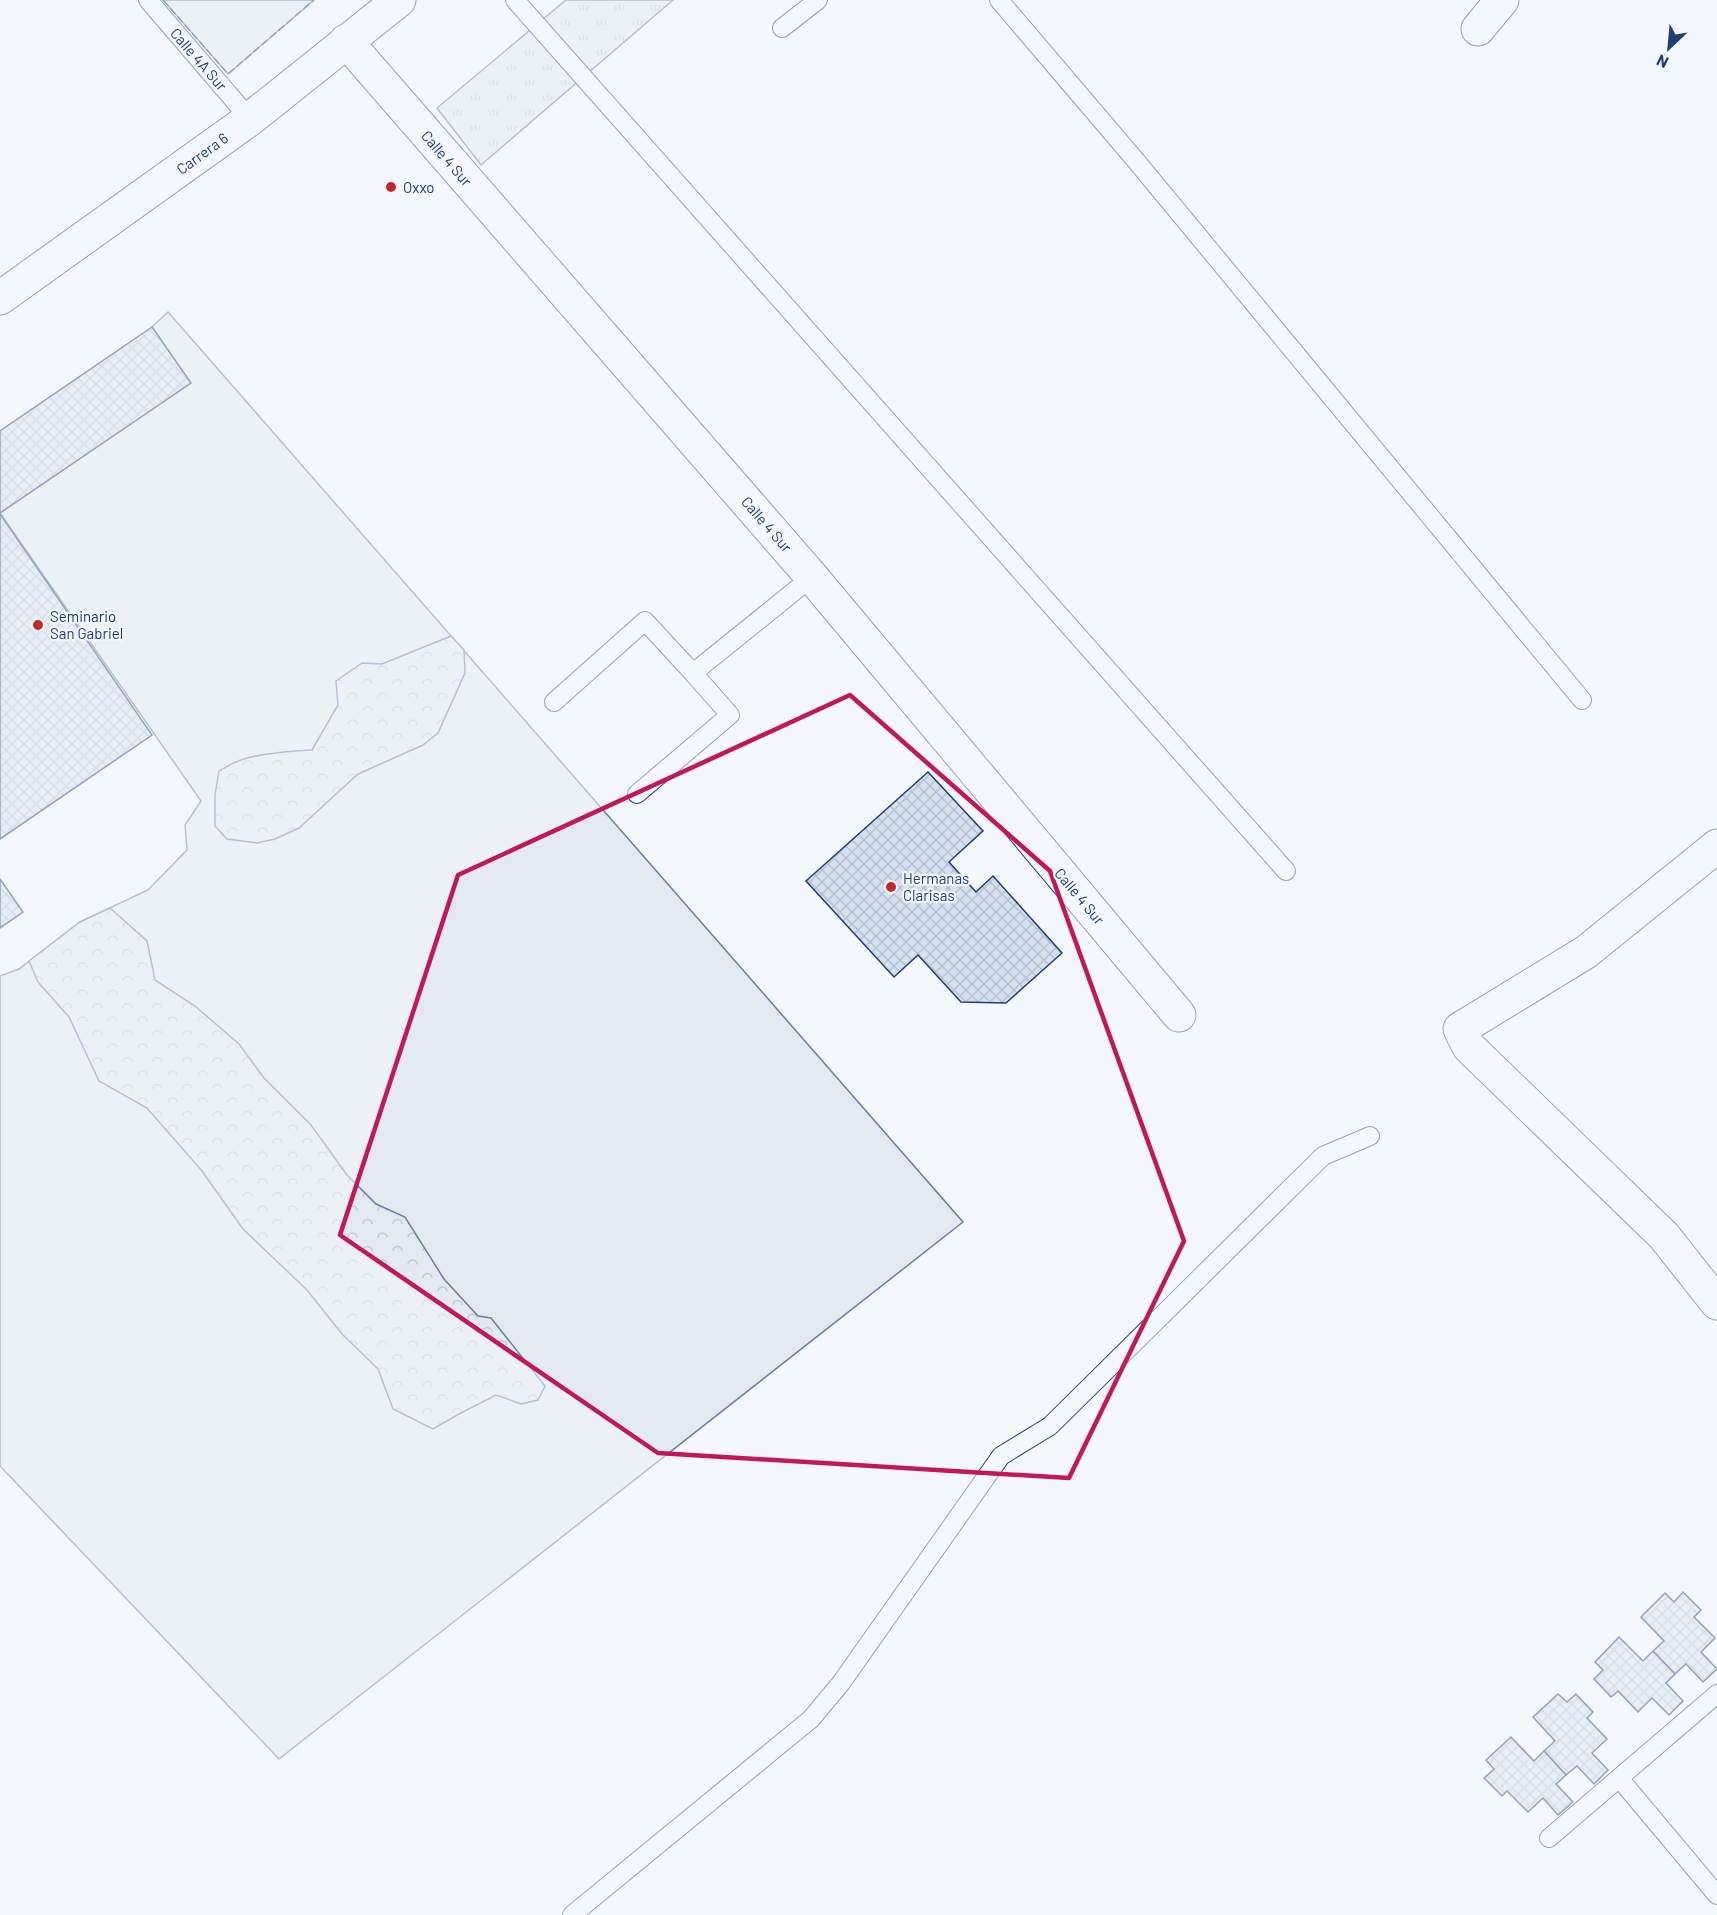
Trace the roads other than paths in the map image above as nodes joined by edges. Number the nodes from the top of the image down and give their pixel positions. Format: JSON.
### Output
{"nodes":[{"id":1,"x":148,"y":0,"type":"edge"},
{"id":2,"x":399,"y":0,"type":"edge"},
{"id":3,"x":515,"y":0,"type":"edge"},
{"id":4,"x":818,"y":0,"type":"edge"},
{"id":5,"x":999,"y":0,"type":"edge"},
{"id":6,"x":1502,"y":0,"type":"edge"},
{"id":7,"x":782,"y":28,"type":"dead end"},
{"id":8,"x":1478,"y":29,"type":"dead end"},
{"id":9,"x":346,"y":41,"type":"junction"},
{"id":10,"x":250,"y":119,"type":"junction"},
{"id":11,"x":0,"y":298,"type":"edge"},
{"id":12,"x":812,"y":577,"type":"junction"},
{"id":13,"x":693,"y":673,"type":"junction"},
{"id":14,"x":1582,"y":700,"type":"dead end"},
{"id":15,"x":554,"y":702,"type":"dead end"},
{"id":16,"x":637,"y":794,"type":"dead end"},
{"id":17,"x":1717,"y":846,"type":"edge"},
{"id":18,"x":1286,"y":871,"type":"dead end"},
{"id":19,"x":1179,"y":1015,"type":"dead end"},
{"id":20,"x":1370,"y":1136,"type":"dead end"},
{"id":21,"x":1717,"y":1303,"type":"edge"},
{"id":22,"x":1717,"y":1694,"type":"edge"},
{"id":23,"x":1619,"y":1778,"type":"junction"},
{"id":24,"x":1549,"y":1838,"type":"dead end"},
{"id":25,"x":1717,"y":1895,"type":"edge"},
{"id":26,"x":572,"y":1915,"type":"edge"}],
"edges":[{"from":1,"to":10,"type":"lane","name":"Calle 4A Sur"},
{"from":2,"to":9,"type":"street","name":"Carrera 6"},
{"from":3,"to":18,"type":"lane"},
{"from":4,"to":7,"type":"lane"},
{"from":5,"to":14,"type":"lane"},
{"from":6,"to":8,"type":"street"},
{"from":9,"to":10,"type":"street","name":"Carrera 6"},
{"from":9,"to":12,"type":"street","name":"Calle 4 Sur"},
{"from":10,"to":11,"type":"street","name":"Carrera 6"},
{"from":12,"to":13,"type":"lane"},
{"from":12,"to":19,"type":"street","name":"Calle 4 Sur"},
{"from":13,"to":15,"type":"lane"},
{"from":13,"to":16,"type":"lane"},
{"from":17,"to":21,"type":"street"},
{"from":20,"to":26,"type":"lane"},
{"from":22,"to":23,"type":"lane"},
{"from":23,"to":24,"type":"lane"},
{"from":23,"to":25,"type":"lane"}]}
